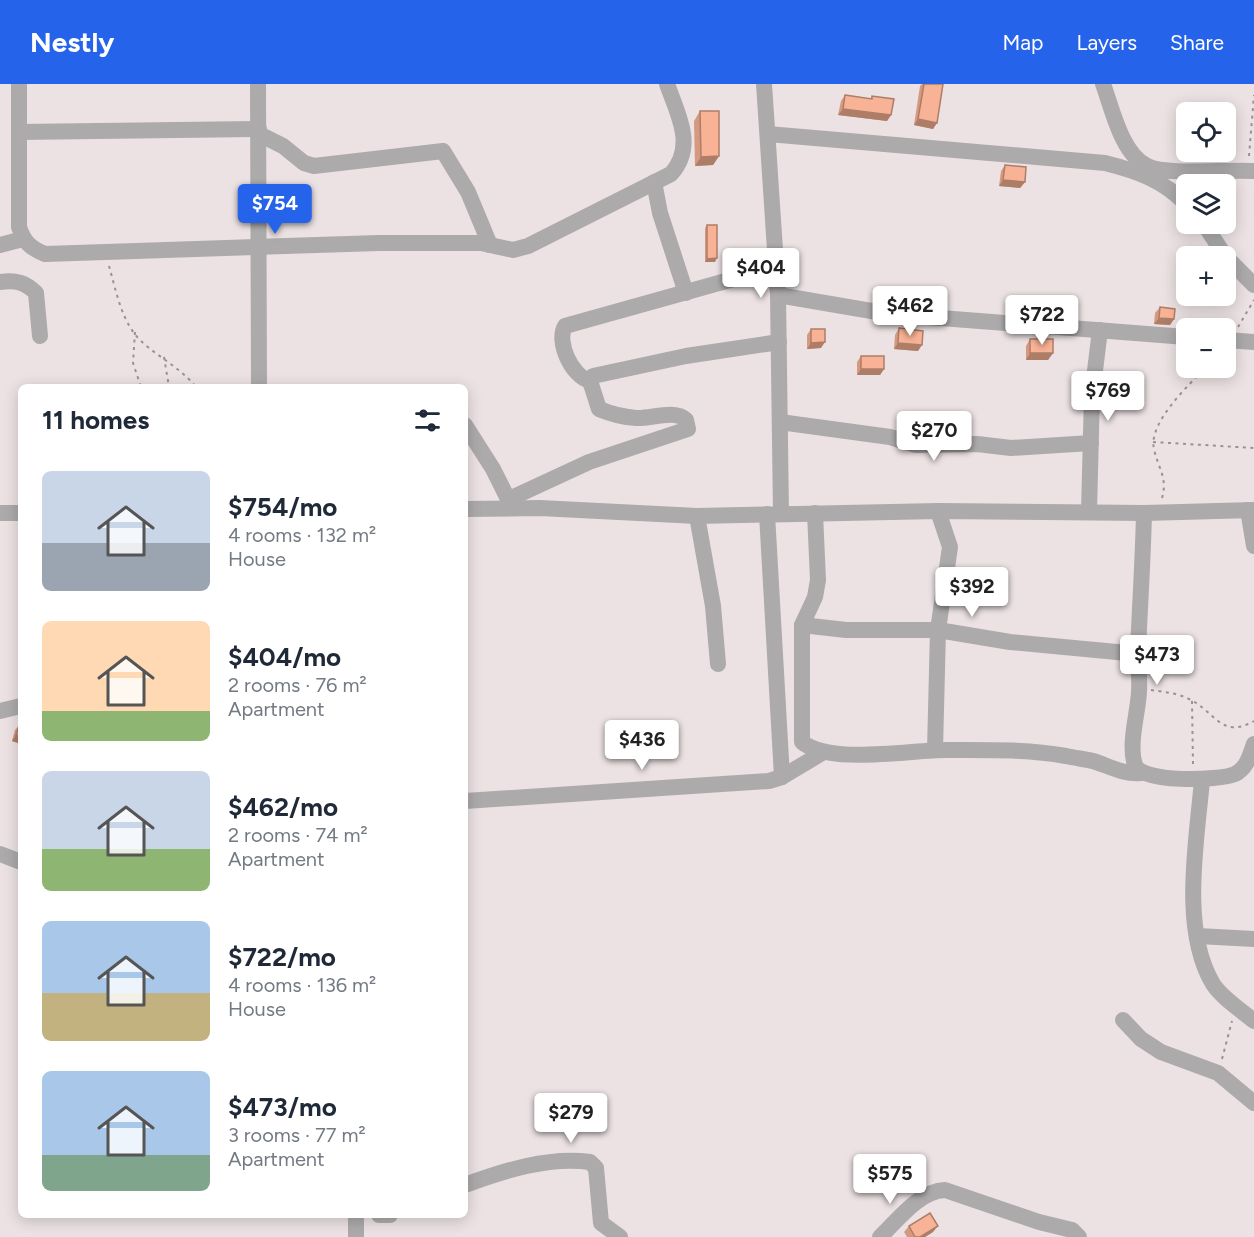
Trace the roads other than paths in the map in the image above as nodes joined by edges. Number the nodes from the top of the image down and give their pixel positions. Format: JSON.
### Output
{"nodes":[{"id":1,"x":19,"y":84,"type":"edge"},
{"id":2,"x":258,"y":84,"type":"edge"},
{"id":3,"x":667,"y":84,"type":"edge"},
{"id":4,"x":764,"y":84,"type":"edge"},
{"id":5,"x":1104,"y":84,"type":"edge"},
{"id":6,"x":19,"y":132,"type":"junction"},
{"id":7,"x":259,"y":132,"type":"junction"},
{"id":8,"x":768,"y":134,"type":"junction"},
{"id":9,"x":1251,"y":171,"type":"edge"},
{"id":10,"x":654,"y":182,"type":"junction"},
{"id":11,"x":1176,"y":195,"type":"edge"},
{"id":12,"x":23,"y":239,"type":"junction"},
{"id":13,"x":0,"y":245,"type":"edge"},
{"id":14,"x":490,"y":245,"type":"junction"},
{"id":15,"x":258,"y":248,"type":"junction"},
{"id":16,"x":776,"y":267,"type":"junction"},
{"id":17,"x":1236,"y":268,"type":"edge"},
{"id":18,"x":0,"y":282,"type":"edge"},
{"id":19,"x":1254,"y":285,"type":"edge"},
{"id":20,"x":686,"y":293,"type":"junction"},
{"id":21,"x":778,"y":295,"type":"junction"},
{"id":22,"x":1100,"y":330,"type":"junction"},
{"id":23,"x":40,"y":336,"type":"dead end"},
{"id":24,"x":1176,"y":336,"type":"edge"},
{"id":25,"x":1236,"y":341,"type":"edge"},
{"id":26,"x":780,"y":342,"type":"junction"},
{"id":27,"x":1254,"y":342,"type":"edge"},
{"id":28,"x":590,"y":381,"type":"junction"},
{"id":29,"x":259,"y":384,"type":"edge"},
{"id":30,"x":780,"y":422,"type":"junction"},
{"id":31,"x":468,"y":430,"type":"edge"},
{"id":32,"x":1091,"y":443,"type":"junction"},
{"id":33,"x":511,"y":503,"type":"junction"},
{"id":34,"x":468,"y":509,"type":"edge"},
{"id":35,"x":1251,"y":510,"type":"edge"},
{"id":36,"x":938,"y":511,"type":"junction"},
{"id":37,"x":1089,"y":512,"type":"junction"},
{"id":38,"x":1150,"y":512,"type":"junction"},
{"id":39,"x":0,"y":513,"type":"edge"},
{"id":40,"x":18,"y":513,"type":"edge"},
{"id":41,"x":815,"y":513,"type":"junction"},
{"id":42,"x":774,"y":514,"type":"junction"},
{"id":43,"x":697,"y":516,"type":"junction"},
{"id":44,"x":1254,"y":546,"type":"edge"},
{"id":45,"x":802,"y":625,"type":"junction"},
{"id":46,"x":938,"y":630,"type":"junction"},
{"id":47,"x":1138,"y":654,"type":"junction"},
{"id":48,"x":718,"y":664,"type":"dead end"},
{"id":49,"x":18,"y":707,"type":"edge"},
{"id":50,"x":0,"y":711,"type":"edge"},
{"id":51,"x":802,"y":742,"type":"junction"},
{"id":52,"x":1254,"y":744,"type":"edge"},
{"id":53,"x":935,"y":750,"type":"junction"},
{"id":54,"x":822,"y":753,"type":"junction"},
{"id":55,"x":788,"y":773,"type":"junction"},
{"id":56,"x":1141,"y":773,"type":"junction"},
{"id":57,"x":1198,"y":779,"type":"junction"},
{"id":58,"x":468,"y":801,"type":"edge"},
{"id":59,"x":0,"y":854,"type":"edge"},
{"id":60,"x":18,"y":861,"type":"edge"},
{"id":61,"x":1198,"y":936,"type":"junction"},
{"id":62,"x":1254,"y":939,"type":"edge"},
{"id":63,"x":1123,"y":1020,"type":"dead end"},
{"id":64,"x":1254,"y":1021,"type":"edge"},
{"id":65,"x":1254,"y":1103,"type":"edge"},
{"id":66,"x":468,"y":1184,"type":"edge"},
{"id":67,"x":356,"y":1218,"type":"edge"},
{"id":68,"x":356,"y":1237,"type":"edge"},
{"id":69,"x":620,"y":1237,"type":"edge"},
{"id":70,"x":880,"y":1237,"type":"edge"},
{"id":71,"x":1079,"y":1237,"type":"edge"}],
"edges":[{"from":1,"to":6,"type":"street"},
{"from":2,"to":7,"type":"street"},
{"from":3,"to":10,"type":"street"},
{"from":4,"to":8,"type":"street"},
{"from":5,"to":9,"type":"street"},
{"from":6,"to":7,"type":"street"},
{"from":6,"to":12,"type":"street"},
{"from":7,"to":14,"type":"street"},
{"from":7,"to":15,"type":"street"},
{"from":8,"to":11,"type":"street"},
{"from":8,"to":16,"type":"street"},
{"from":10,"to":14,"type":"street"},
{"from":10,"to":20,"type":"street"},
{"from":12,"to":13,"type":"street"},
{"from":12,"to":15,"type":"street"},
{"from":14,"to":15,"type":"street"},
{"from":15,"to":29,"type":"street"},
{"from":16,"to":20,"type":"street"},
{"from":16,"to":21,"type":"street"},
{"from":17,"to":19,"type":"street"},
{"from":18,"to":23,"type":"street"},
{"from":20,"to":28,"type":"street"},
{"from":21,"to":22,"type":"street"},
{"from":21,"to":26,"type":"street"},
{"from":22,"to":24,"type":"street"},
{"from":22,"to":32,"type":"street"},
{"from":25,"to":27,"type":"street"},
{"from":26,"to":28,"type":"street"},
{"from":26,"to":30,"type":"street"},
{"from":28,"to":33,"type":"street"},
{"from":30,"to":32,"type":"street"},
{"from":30,"to":42,"type":"street"},
{"from":31,"to":33,"type":"street"},
{"from":32,"to":37,"type":"street"},
{"from":33,"to":34,"type":"street"},
{"from":33,"to":43,"type":"street"},
{"from":35,"to":38,"type":"street"},
{"from":35,"to":44,"type":"street"},
{"from":36,"to":37,"type":"street"},
{"from":36,"to":41,"type":"street"},
{"from":36,"to":46,"type":"street"},
{"from":37,"to":38,"type":"street"},
{"from":38,"to":47,"type":"street"},
{"from":39,"to":40,"type":"street"},
{"from":41,"to":42,"type":"street"},
{"from":41,"to":45,"type":"street"},
{"from":42,"to":43,"type":"street"},
{"from":42,"to":55,"type":"street"},
{"from":43,"to":48,"type":"street"},
{"from":45,"to":46,"type":"street"},
{"from":45,"to":51,"type":"street"},
{"from":46,"to":47,"type":"street"},
{"from":46,"to":53,"type":"street"},
{"from":47,"to":56,"type":"street"},
{"from":49,"to":50,"type":"street"},
{"from":51,"to":54,"type":"street"},
{"from":51,"to":55,"type":"street"},
{"from":52,"to":57,"type":"street"},
{"from":53,"to":54,"type":"street"},
{"from":53,"to":56,"type":"street"},
{"from":54,"to":55,"type":"street"},
{"from":55,"to":58,"type":"street"},
{"from":56,"to":57,"type":"street"},
{"from":57,"to":61,"type":"street"},
{"from":59,"to":60,"type":"street"},
{"from":61,"to":62,"type":"street"},
{"from":61,"to":64,"type":"street"},
{"from":63,"to":65,"type":"street"},
{"from":66,"to":69,"type":"street"},
{"from":67,"to":68,"type":"street"},
{"from":70,"to":71,"type":"street"}]}
